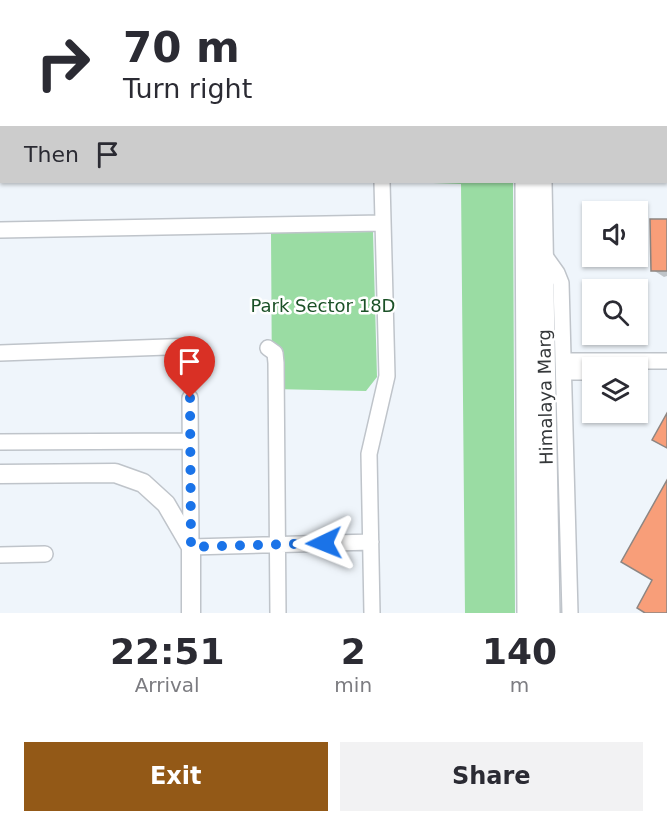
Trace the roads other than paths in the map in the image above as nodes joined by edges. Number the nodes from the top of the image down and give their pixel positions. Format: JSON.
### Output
{"nodes":[{"id":1,"x":382,"y":183,"type":"edge"},
{"id":2,"x":526,"y":183,"type":"edge"},
{"id":3,"x":541,"y":183,"type":"edge"},
{"id":4,"x":382,"y":223,"type":"junction"},
{"id":5,"x":0,"y":230,"type":"edge"},
{"id":6,"x":542,"y":252,"type":"junction"},
{"id":7,"x":195,"y":346,"type":"dead end"},
{"id":8,"x":268,"y":348,"type":"dead end"},
{"id":9,"x":0,"y":353,"type":"edge"},
{"id":10,"x":667,"y":361,"type":"edge"},
{"id":11,"x":563,"y":367,"type":"junction"},
{"id":12,"x":582,"y":370,"type":"edge"},
{"id":13,"x":667,"y":370,"type":"edge"},
{"id":14,"x":648,"y":371,"type":"edge"},
{"id":15,"x":190,"y":398,"type":"dead end"},
{"id":16,"x":190,"y":441,"type":"junction"},
{"id":17,"x":0,"y":442,"type":"edge"},
{"id":18,"x":0,"y":474,"type":"edge"},
{"id":19,"x":370,"y":542,"type":"junction"},
{"id":20,"x":276,"y":544,"type":"junction"},
{"id":21,"x":191,"y":547,"type":"junction"},
{"id":22,"x":45,"y":554,"type":"dead end"},
{"id":23,"x":0,"y":555,"type":"edge"},
{"id":24,"x":191,"y":613,"type":"edge"},
{"id":25,"x":278,"y":613,"type":"edge"},
{"id":26,"x":372,"y":613,"type":"edge"},
{"id":27,"x":528,"y":613,"type":"edge"},
{"id":28,"x":549,"y":613,"type":"edge"},
{"id":29,"x":570,"y":613,"type":"edge"}],
"edges":[{"from":1,"to":4,"type":"street"},
{"from":2,"to":27,"type":"main road","name":"Himalaya Marg"},
{"from":3,"to":6,"type":"main road","name":"Himalaya Marg"},
{"from":4,"to":5,"type":"street"},
{"from":4,"to":19,"type":"street"},
{"from":6,"to":11,"type":"street"},
{"from":6,"to":28,"type":"main road","name":"Himalaya Marg"},
{"from":7,"to":9,"type":"street"},
{"from":8,"to":20,"type":"street"},
{"from":10,"to":11,"type":"street"},
{"from":11,"to":12,"type":"street"},
{"from":11,"to":29,"type":"street"},
{"from":13,"to":14,"type":"street"},
{"from":15,"to":16,"type":"street"},
{"from":16,"to":17,"type":"street"},
{"from":16,"to":21,"type":"street"},
{"from":18,"to":21,"type":"street"},
{"from":19,"to":20,"type":"street"},
{"from":19,"to":26,"type":"street"},
{"from":20,"to":21,"type":"street"},
{"from":20,"to":25,"type":"street"},
{"from":21,"to":24,"type":"street"},
{"from":22,"to":23,"type":"street"}]}
